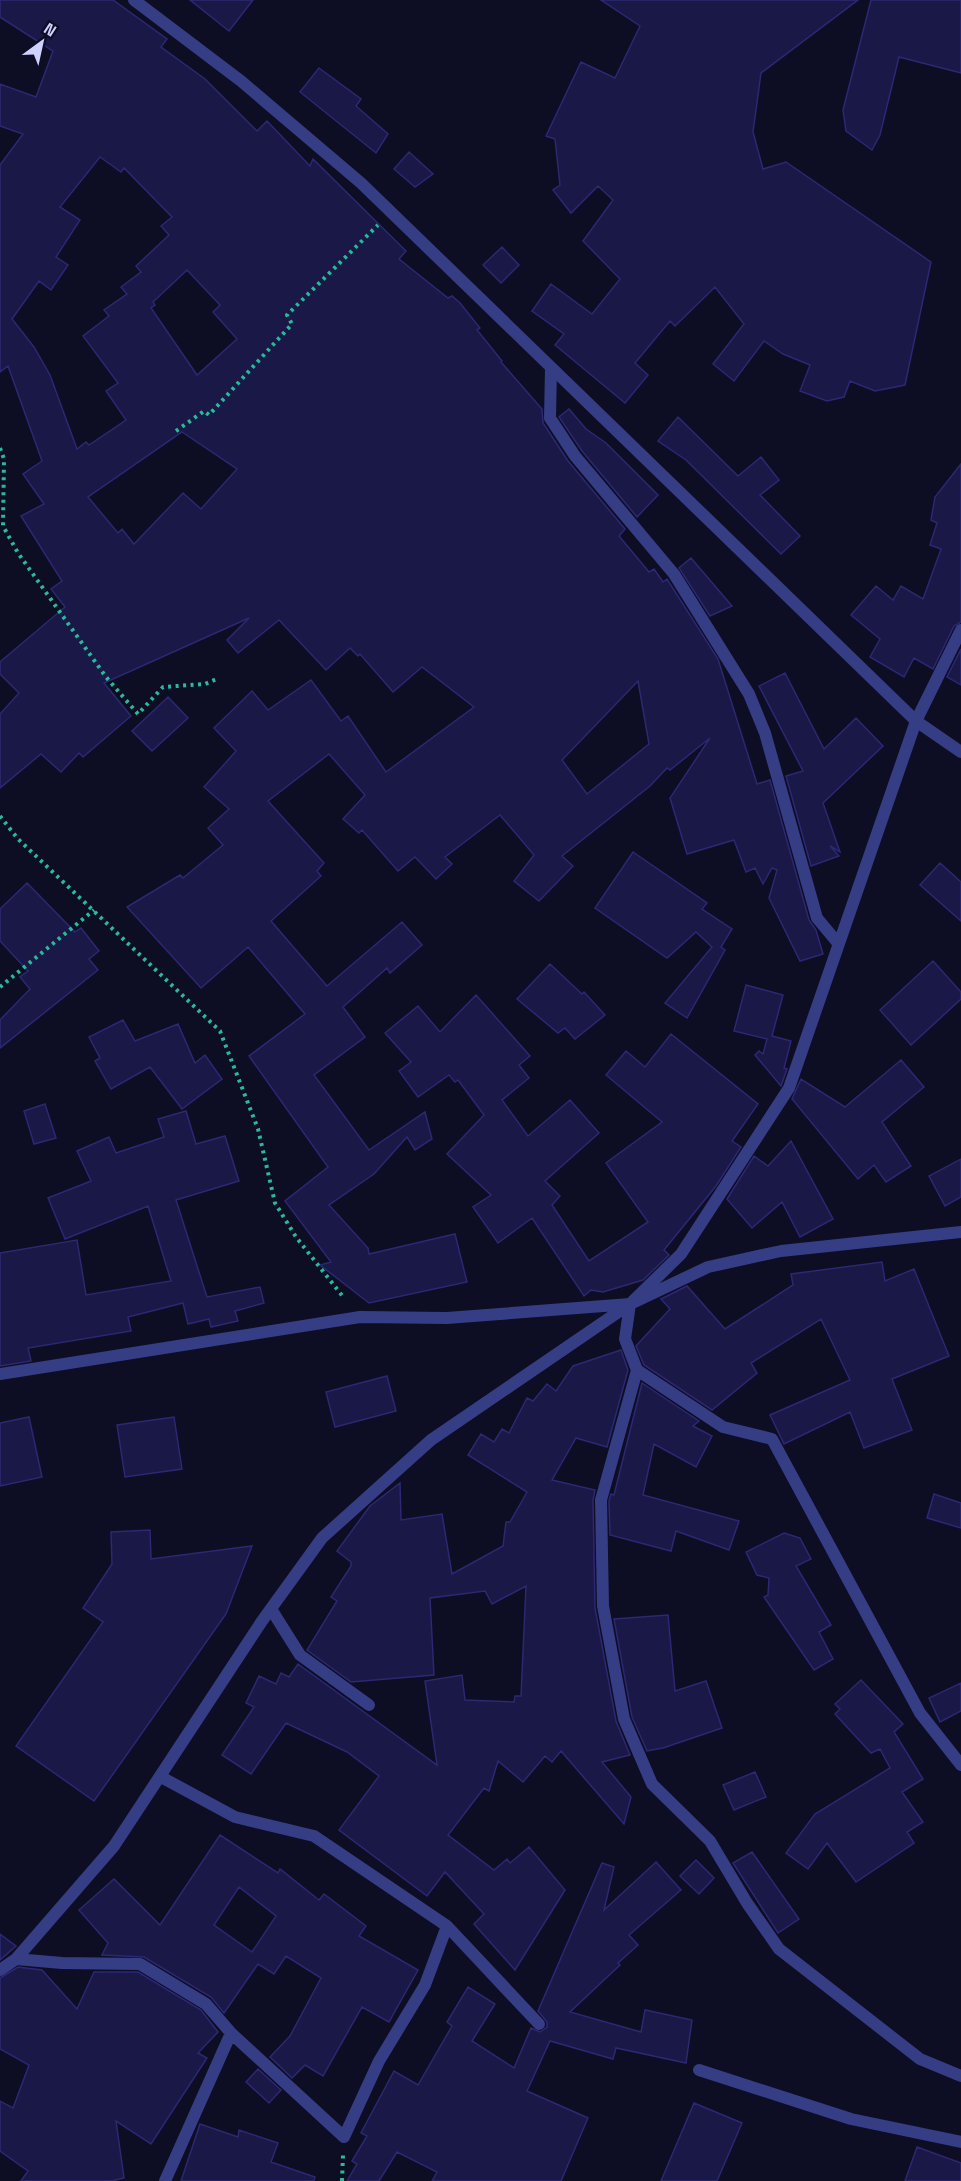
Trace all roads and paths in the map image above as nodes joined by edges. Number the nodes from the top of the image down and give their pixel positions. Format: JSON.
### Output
{"nodes":[{"id":1,"x":134,"y":0,"type":"edge"},
{"id":2,"x":391,"y":212,"type":"junction"},
{"id":3,"x":551,"y":368,"type":"junction"},
{"id":4,"x":176,"y":431,"type":"dead end"},
{"id":5,"x":0,"y":448,"type":"edge"},
{"id":6,"x":1,"y":529,"type":"edge"},
{"id":7,"x":961,"y":630,"type":"edge"},
{"id":8,"x":219,"y":678,"type":"dead end"},
{"id":9,"x":916,"y":721,"type":"junction"},
{"id":10,"x":961,"y":752,"type":"edge"},
{"id":11,"x":0,"y":816,"type":"edge"},
{"id":12,"x":94,"y":910,"type":"junction"},
{"id":13,"x":837,"y":942,"type":"junction"},
{"id":14,"x":0,"y":987,"type":"edge"},
{"id":15,"x":961,"y":1232,"type":"edge"},
{"id":16,"x":630,"y":1304,"type":"junction"},
{"id":17,"x":360,"y":1317,"type":"junction"},
{"id":18,"x":637,"y":1370,"type":"junction"},
{"id":19,"x":0,"y":1374,"type":"edge"},
{"id":20,"x":271,"y":1609,"type":"junction"},
{"id":21,"x":369,"y":1705,"type":"dead end"},
{"id":22,"x":961,"y":1765,"type":"edge"},
{"id":23,"x":160,"y":1777,"type":"junction"},
{"id":24,"x":447,"y":1926,"type":"junction"},
{"id":25,"x":16,"y":1959,"type":"junction"},
{"id":26,"x":0,"y":1971,"type":"edge"},
{"id":27,"x":539,"y":2024,"type":"dead end"},
{"id":28,"x":231,"y":2033,"type":"junction"},
{"id":29,"x":699,"y":2070,"type":"dead end"},
{"id":30,"x":961,"y":2076,"type":"edge"},
{"id":31,"x":961,"y":2142,"type":"edge"},
{"id":32,"x":165,"y":2181,"type":"edge"}],
"edges":[{"from":1,"to":2,"type":"street"},
{"from":2,"to":3,"type":"street"},
{"from":2,"to":4,"type":"path"},
{"from":3,"to":9,"type":"street"},
{"from":3,"to":13,"type":"street"},
{"from":5,"to":6,"type":"path"},
{"from":6,"to":8,"type":"path"},
{"from":7,"to":9,"type":"street"},
{"from":9,"to":10,"type":"street"},
{"from":9,"to":13,"type":"street"},
{"from":11,"to":12,"type":"path"},
{"from":12,"to":14,"type":"path"},
{"from":12,"to":17,"type":"path"},
{"from":13,"to":16,"type":"street"},
{"from":15,"to":16,"type":"street"},
{"from":16,"to":17,"type":"street"},
{"from":16,"to":18,"type":"street"},
{"from":16,"to":20,"type":"street"},
{"from":17,"to":19,"type":"street"},
{"from":18,"to":22,"type":"street"},
{"from":18,"to":30,"type":"street"},
{"from":20,"to":21,"type":"street"},
{"from":20,"to":23,"type":"street"},
{"from":23,"to":24,"type":"street"},
{"from":23,"to":25,"type":"street"},
{"from":24,"to":27,"type":"street"},
{"from":24,"to":28,"type":"street"},
{"from":25,"to":26,"type":"street"},
{"from":25,"to":28,"type":"street"},
{"from":28,"to":32,"type":"street"},
{"from":29,"to":31,"type":"street"}]}
